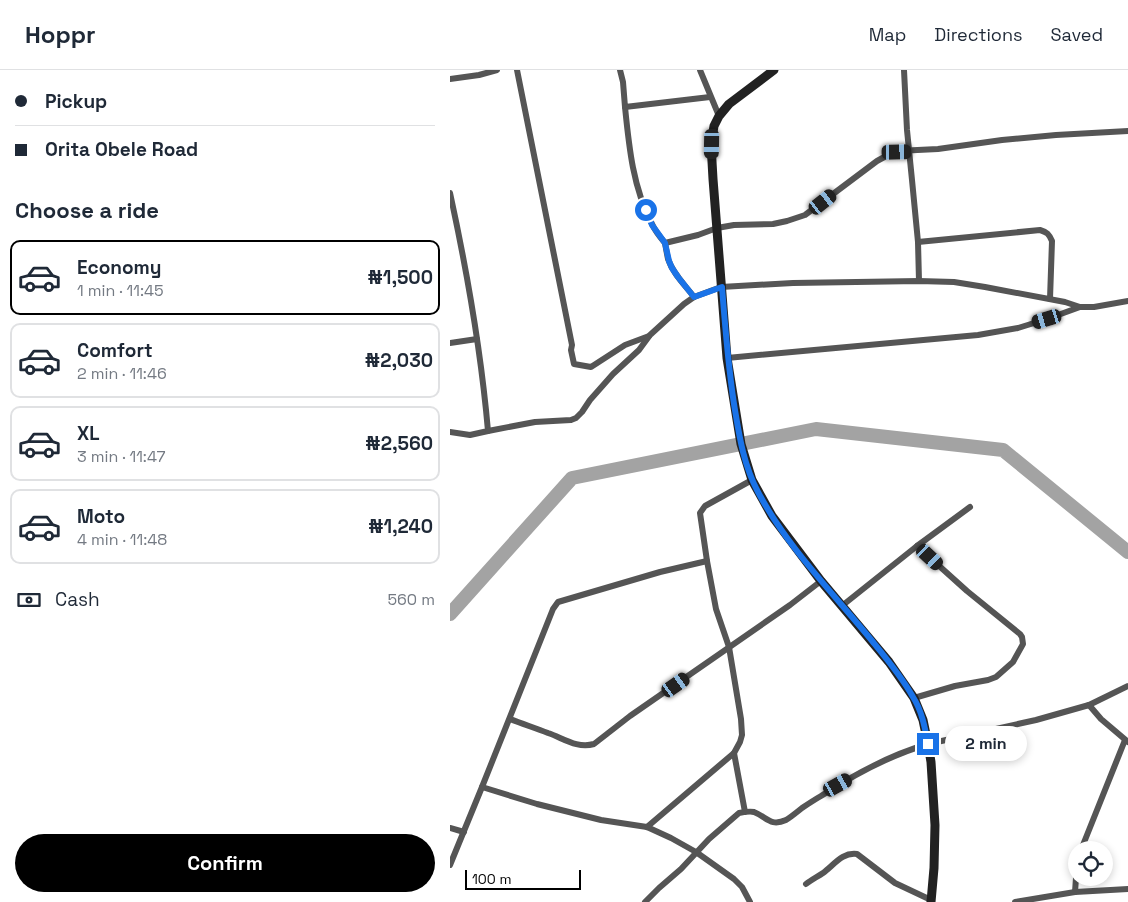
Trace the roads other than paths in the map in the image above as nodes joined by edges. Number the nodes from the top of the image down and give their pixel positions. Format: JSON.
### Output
{"nodes":[{"id":1,"x":497,"y":70,"type":"edge"},
{"id":2,"x":517,"y":70,"type":"edge"},
{"id":3,"x":620,"y":70,"type":"edge"},
{"id":4,"x":700,"y":70,"type":"edge"},
{"id":5,"x":774,"y":70,"type":"edge"},
{"id":6,"x":904,"y":70,"type":"edge"},
{"id":7,"x":450,"y":79,"type":"edge"},
{"id":8,"x":710,"y":97,"type":"junction"},
{"id":9,"x":625,"y":107,"type":"junction"},
{"id":10,"x":719,"y":116,"type":"junction"},
{"id":11,"x":1128,"y":131,"type":"edge"},
{"id":12,"x":908,"y":151,"type":"junction"},
{"id":13,"x":450,"y":192,"type":"edge"},
{"id":14,"x":717,"y":228,"type":"junction"},
{"id":15,"x":918,"y":242,"type":"junction"},
{"id":16,"x":665,"y":243,"type":"junction"},
{"id":17,"x":919,"y":281,"type":"junction"},
{"id":18,"x":722,"y":287,"type":"junction"},
{"id":19,"x":694,"y":297,"type":"junction"},
{"id":20,"x":1050,"y":299,"type":"junction"},
{"id":21,"x":1128,"y":301,"type":"edge"},
{"id":22,"x":1080,"y":307,"type":"junction"},
{"id":23,"x":650,"y":335,"type":"junction"},
{"id":24,"x":477,"y":339,"type":"junction"},
{"id":25,"x":450,"y":343,"type":"edge"},
{"id":26,"x":728,"y":358,"type":"junction"},
{"id":27,"x":488,"y":431,"type":"junction"},
{"id":28,"x":450,"y":432,"type":"edge"},
{"id":29,"x":752,"y":480,"type":"junction"},
{"id":30,"x":970,"y":508,"type":"dead end"},
{"id":31,"x":917,"y":546,"type":"junction"},
{"id":32,"x":706,"y":561,"type":"junction"},
{"id":33,"x":821,"y":581,"type":"junction"},
{"id":34,"x":843,"y":606,"type":"junction"},
{"id":35,"x":729,"y":647,"type":"junction"},
{"id":36,"x":1128,"y":686,"type":"edge"},
{"id":37,"x":914,"y":698,"type":"junction"},
{"id":38,"x":1089,"y":705,"type":"junction"},
{"id":39,"x":510,"y":719,"type":"junction"},
{"id":40,"x":1126,"y":741,"type":"edge"},
{"id":41,"x":928,"y":744,"type":"junction"},
{"id":42,"x":734,"y":753,"type":"junction"},
{"id":43,"x":482,"y":787,"type":"junction"},
{"id":44,"x":745,"y":812,"type":"junction"},
{"id":45,"x":647,"y":827,"type":"junction"},
{"id":46,"x":450,"y":828,"type":"edge"},
{"id":47,"x":464,"y":832,"type":"junction"},
{"id":48,"x":1085,"y":841,"type":"edge"},
{"id":49,"x":696,"y":852,"type":"junction"},
{"id":50,"x":450,"y":865,"type":"edge"},
{"id":51,"x":806,"y":884,"type":"dead end"},
{"id":52,"x":1075,"y":886,"type":"edge"},
{"id":53,"x":1128,"y":889,"type":"edge"},
{"id":54,"x":1075,"y":892,"type":"junction"},
{"id":55,"x":931,"y":901,"type":"edge"},
{"id":56,"x":645,"y":902,"type":"edge"},
{"id":57,"x":750,"y":902,"type":"edge"},
{"id":58,"x":1015,"y":902,"type":"edge"}],
"edges":[{"from":1,"to":7,"type":"street"},
{"from":2,"to":23,"type":"street"},
{"from":3,"to":9,"type":"street"},
{"from":4,"to":8,"type":"street"},
{"from":5,"to":10,"type":"main road"},
{"from":6,"to":12,"type":"street"},
{"from":8,"to":9,"type":"street"},
{"from":8,"to":10,"type":"street"},
{"from":9,"to":16,"type":"street"},
{"from":10,"to":14,"type":"main road"},
{"from":11,"to":12,"type":"street"},
{"from":12,"to":14,"type":"street"},
{"from":12,"to":15,"type":"street"},
{"from":13,"to":24,"type":"street"},
{"from":14,"to":16,"type":"street"},
{"from":14,"to":18,"type":"main road"},
{"from":15,"to":17,"type":"street"},
{"from":15,"to":20,"type":"street"},
{"from":16,"to":19,"type":"street"},
{"from":17,"to":18,"type":"street"},
{"from":17,"to":20,"type":"street"},
{"from":18,"to":19,"type":"street"},
{"from":18,"to":26,"type":"main road"},
{"from":19,"to":23,"type":"street"},
{"from":20,"to":22,"type":"street"},
{"from":21,"to":22,"type":"street"},
{"from":22,"to":26,"type":"street"},
{"from":23,"to":27,"type":"street"},
{"from":24,"to":25,"type":"street"},
{"from":24,"to":27,"type":"street"},
{"from":26,"to":29,"type":"main road"},
{"from":27,"to":28,"type":"street"},
{"from":29,"to":32,"type":"street"},
{"from":29,"to":33,"type":"main road"},
{"from":30,"to":31,"type":"street"},
{"from":31,"to":34,"type":"street"},
{"from":31,"to":37,"type":"street"},
{"from":32,"to":35,"type":"street"},
{"from":32,"to":39,"type":"street"},
{"from":33,"to":34,"type":"main road"},
{"from":33,"to":35,"type":"street"},
{"from":34,"to":37,"type":"main road"},
{"from":35,"to":39,"type":"street"},
{"from":35,"to":42,"type":"street"},
{"from":36,"to":38,"type":"street"},
{"from":37,"to":41,"type":"main road"},
{"from":38,"to":40,"type":"street"},
{"from":38,"to":41,"type":"street"},
{"from":39,"to":43,"type":"street"},
{"from":40,"to":48,"type":"street"},
{"from":41,"to":44,"type":"street"},
{"from":41,"to":55,"type":"main road"},
{"from":42,"to":44,"type":"street"},
{"from":42,"to":45,"type":"street"},
{"from":43,"to":45,"type":"street"},
{"from":43,"to":47,"type":"street"},
{"from":44,"to":49,"type":"street"},
{"from":45,"to":49,"type":"street"},
{"from":46,"to":47,"type":"street"},
{"from":47,"to":50,"type":"street"},
{"from":49,"to":56,"type":"street"},
{"from":49,"to":57,"type":"street"},
{"from":51,"to":55,"type":"street"},
{"from":52,"to":54,"type":"street"},
{"from":53,"to":54,"type":"street"},
{"from":54,"to":58,"type":"street"}]}
